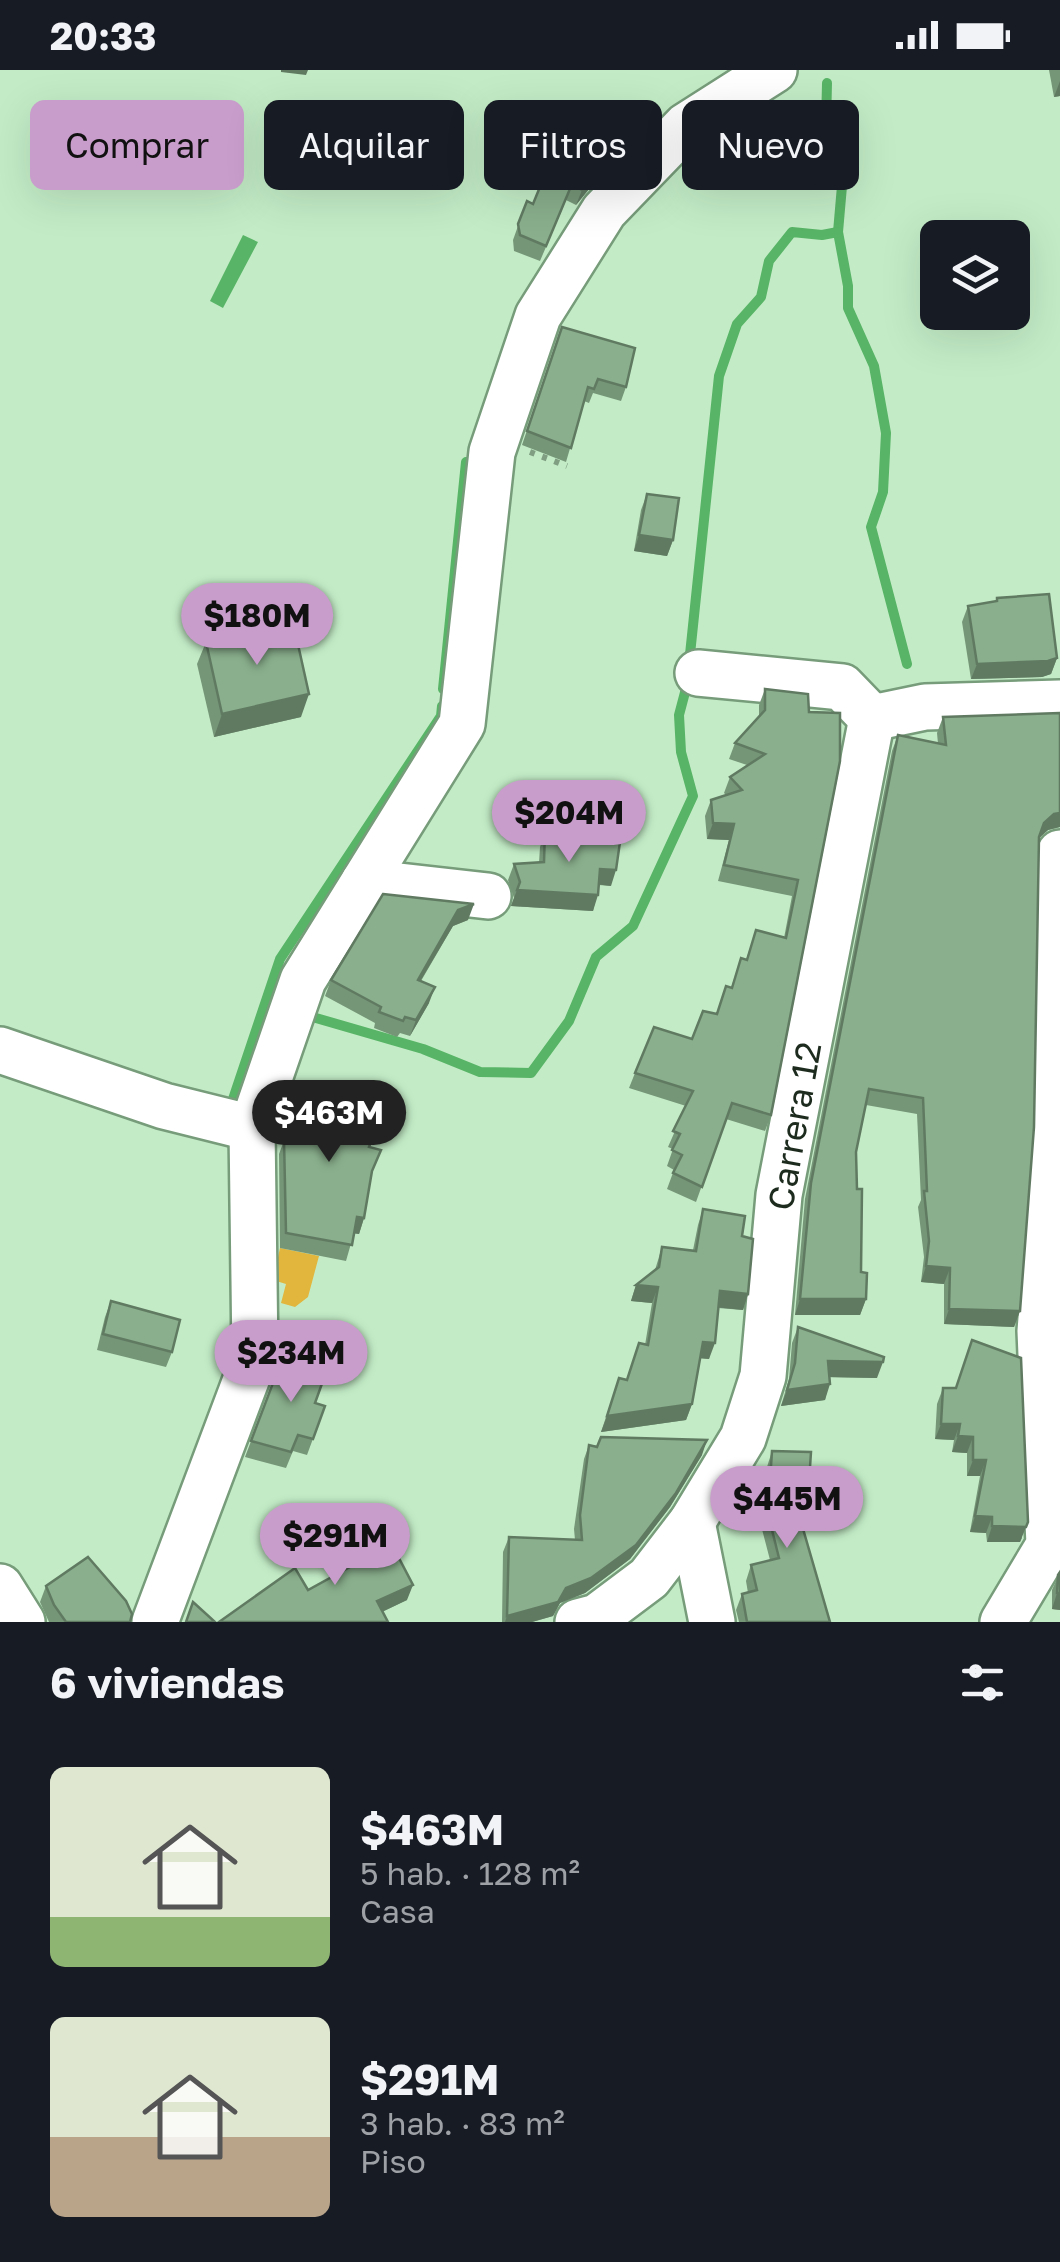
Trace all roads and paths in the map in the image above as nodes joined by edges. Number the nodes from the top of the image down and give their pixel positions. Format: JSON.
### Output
{"nodes":[{"id":1,"x":774,"y":70,"type":"edge"},
{"id":2,"x":698,"y":674,"type":"dead end"},
{"id":3,"x":1060,"y":703,"type":"edge"},
{"id":4,"x":872,"y":718,"type":"junction"},
{"id":5,"x":1060,"y":853,"type":"edge"},
{"id":6,"x":364,"y":882,"type":"junction"},
{"id":7,"x":488,"y":896,"type":"dead end"},
{"id":8,"x":0,"y":1050,"type":"edge"},
{"id":9,"x":252,"y":1128,"type":"junction"},
{"id":10,"x":692,"y":1522,"type":"junction"},
{"id":11,"x":0,"y":1587,"type":"edge"},
{"id":12,"x":22,"y":1622,"type":"edge"},
{"id":13,"x":155,"y":1622,"type":"edge"},
{"id":14,"x":578,"y":1622,"type":"edge"},
{"id":15,"x":712,"y":1622,"type":"edge"},
{"id":16,"x":1004,"y":1622,"type":"edge"}],
"edges":[{"from":1,"to":6,"type":"street"},
{"from":2,"to":4,"type":"street"},
{"from":3,"to":4,"type":"street"},
{"from":4,"to":10,"type":"street","name":"Carrera 12"},
{"from":5,"to":16,"type":"street"},
{"from":6,"to":7,"type":"street"},
{"from":6,"to":9,"type":"street"},
{"from":8,"to":9,"type":"street"},
{"from":9,"to":13,"type":"street"},
{"from":10,"to":14,"type":"street","name":"Carrera 12"},
{"from":10,"to":15,"type":"street"},
{"from":11,"to":12,"type":"street"}]}
